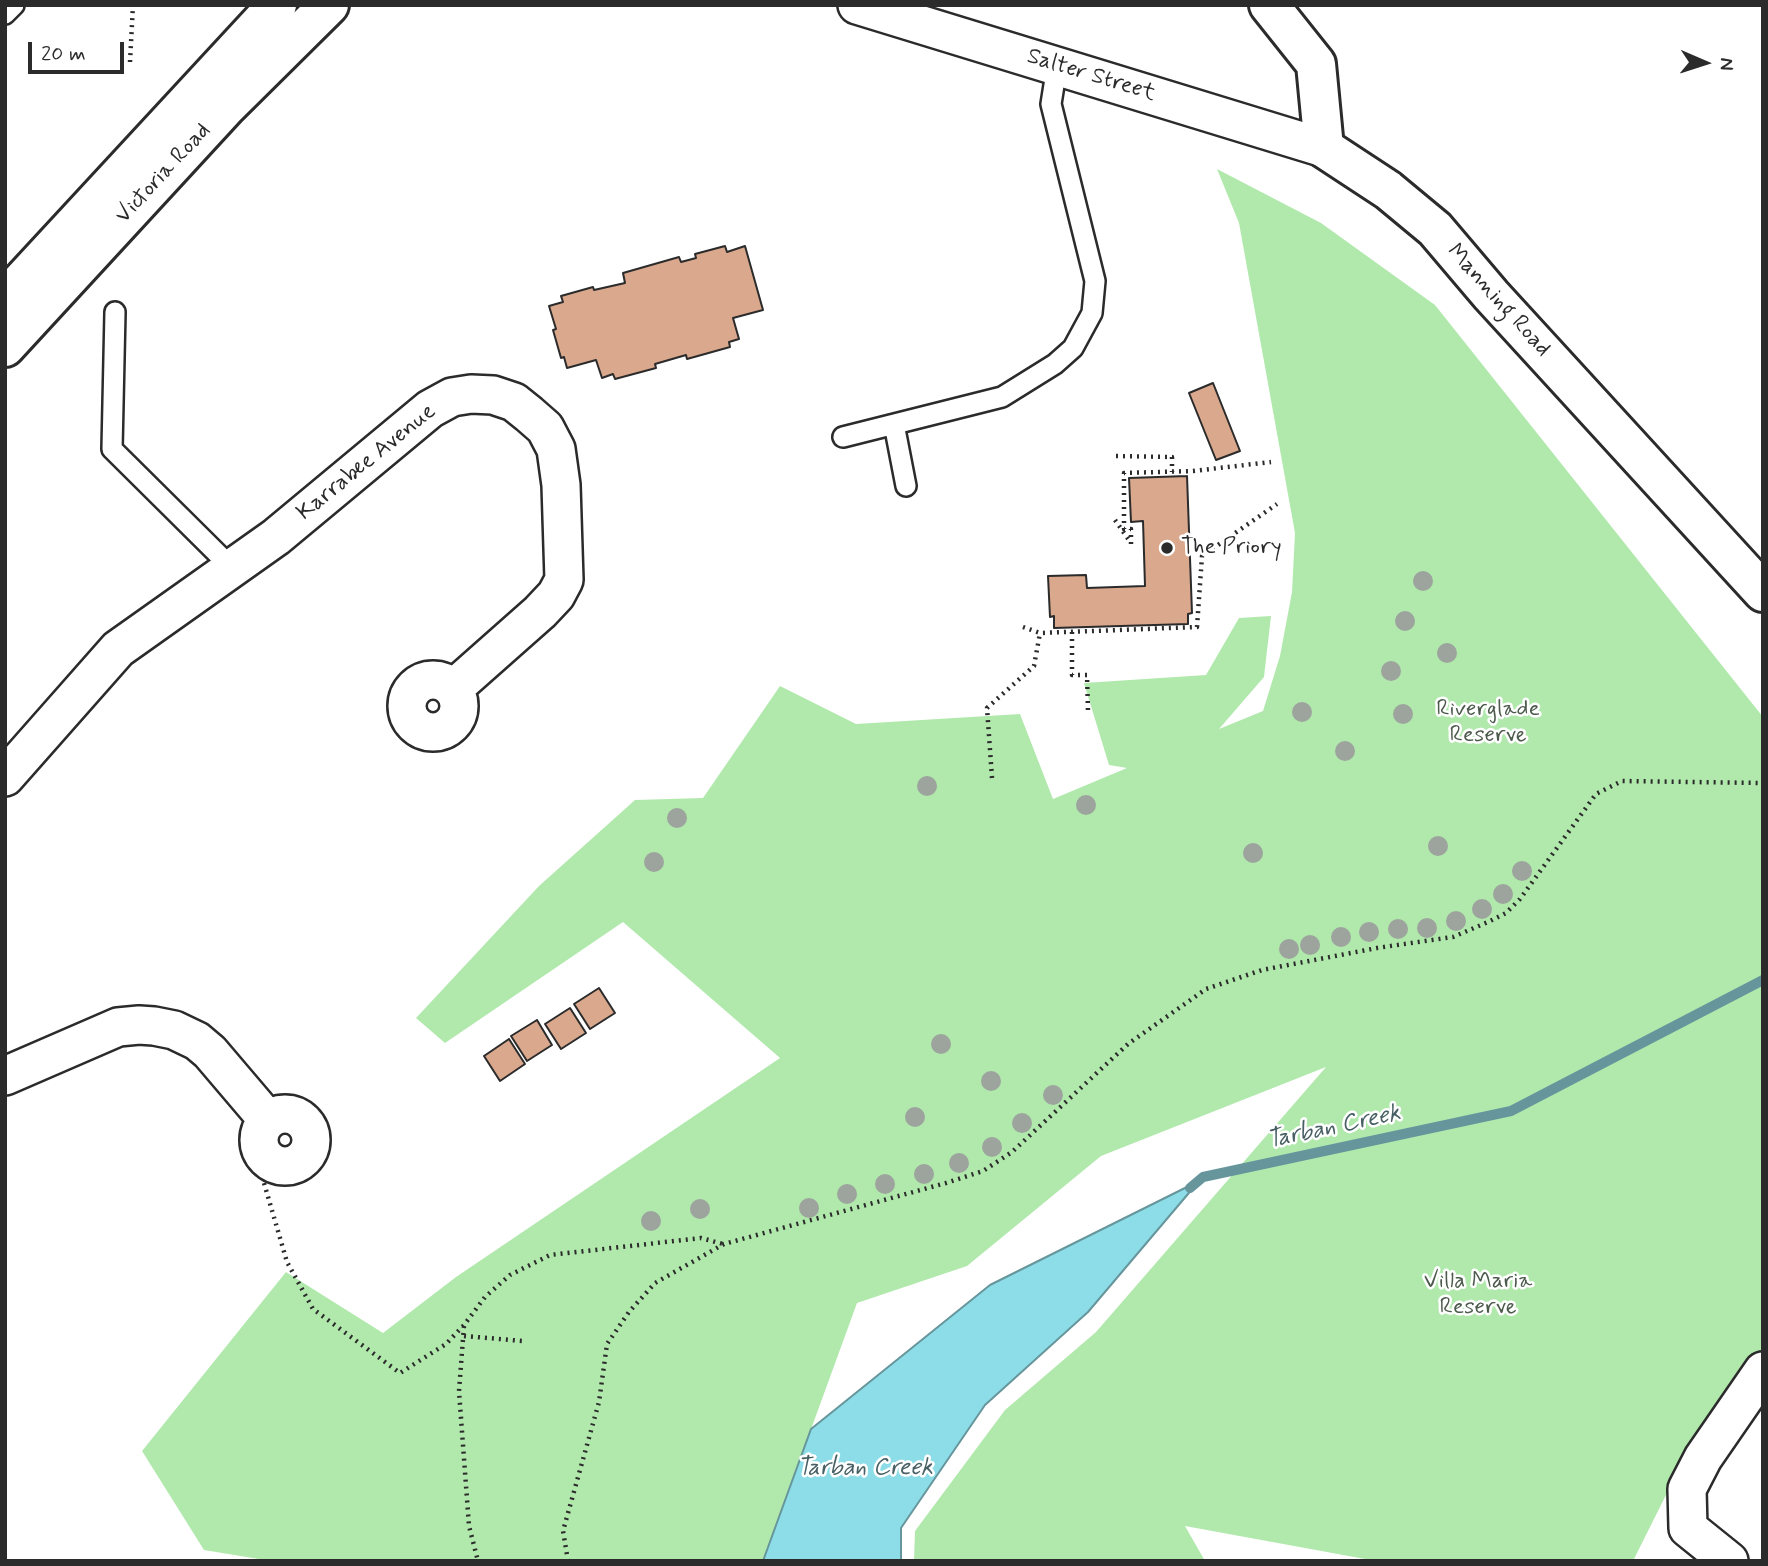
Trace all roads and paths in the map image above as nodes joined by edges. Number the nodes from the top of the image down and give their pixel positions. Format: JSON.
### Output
{"nodes":[{"id":1,"x":14,"y":5,"type":"edge"},
{"id":2,"x":133,"y":5,"type":"edge"},
{"id":3,"x":277,"y":5,"type":"edge"},
{"id":4,"x":329,"y":5,"type":"edge"},
{"id":5,"x":857,"y":5,"type":"edge"},
{"id":6,"x":1269,"y":5,"type":"edge"},
{"id":7,"x":5,"y":14,"type":"edge"},
{"id":8,"x":130,"y":62,"type":"dead end"},
{"id":9,"x":1057,"y":66,"type":"junction"},
{"id":10,"x":1324,"y":148,"type":"junction"},
{"id":11,"x":5,"y":299,"type":"edge"},
{"id":12,"x":115,"y":312,"type":"dead end"},
{"id":13,"x":5,"y":347,"type":"edge"},
{"id":14,"x":894,"y":424,"type":"junction"},
{"id":15,"x":843,"y":437,"type":"dead end"},
{"id":16,"x":1116,"y":456,"type":"dead end"},
{"id":17,"x":1271,"y":461,"type":"dead end"},
{"id":18,"x":1172,"y":472,"type":"junction"},
{"id":19,"x":906,"y":486,"type":"dead end"},
{"id":20,"x":1277,"y":504,"type":"dead end"},
{"id":21,"x":1115,"y":520,"type":"dead end"},
{"id":22,"x":232,"y":568,"type":"junction"},
{"id":23,"x":1763,"y":592,"type":"edge"},
{"id":24,"x":1023,"y":627,"type":"dead end"},
{"id":25,"x":1072,"y":632,"type":"junction"},
{"id":26,"x":1040,"y":633,"type":"junction"},
{"id":27,"x":453,"y":688,"type":"dead end"},
{"id":28,"x":1088,"y":712,"type":"dead end"},
{"id":29,"x":5,"y":777,"type":"edge"},
{"id":30,"x":992,"y":778,"type":"dead end"},
{"id":31,"x":1763,"y":783,"type":"edge"},
{"id":32,"x":5,"y":1076,"type":"edge"},
{"id":33,"x":286,"y":1166,"type":"joint"},
{"id":34,"x":724,"y":1244,"type":"junction"},
{"id":35,"x":464,"y":1325,"type":"junction"},
{"id":36,"x":464,"y":1336,"type":"junction"},
{"id":37,"x":523,"y":1341,"type":"dead end"},
{"id":38,"x":1763,"y":1371,"type":"edge"},
{"id":39,"x":478,"y":1561,"type":"edge"},
{"id":40,"x":568,"y":1561,"type":"edge"},
{"id":41,"x":1729,"y":1561,"type":"edge"}],
"edges":[{"from":1,"to":7,"type":"lane"},
{"from":2,"to":8,"type":"path"},
{"from":3,"to":11,"type":"main road","name":"Victoria Road"},
{"from":4,"to":13,"type":"main road","name":"Victoria Road"},
{"from":5,"to":9,"type":"street","name":"Salter Street"},
{"from":6,"to":10,"type":"main road"},
{"from":9,"to":10,"type":"street","name":"Salter Street"},
{"from":9,"to":14,"type":"lane"},
{"from":10,"to":23,"type":"main road","name":"Manning Road"},
{"from":12,"to":22,"type":"lane"},
{"from":14,"to":15,"type":"lane"},
{"from":14,"to":19,"type":"lane"},
{"from":16,"to":18,"type":"path"},
{"from":17,"to":18,"type":"path"},
{"from":18,"to":21,"type":"path"},
{"from":20,"to":25,"type":"path"},
{"from":22,"to":27,"type":"street","name":"Karrabee Avenue"},
{"from":22,"to":29,"type":"street","name":"Karrabee Avenue"},
{"from":24,"to":26,"type":"path"},
{"from":25,"to":26,"type":"path"},
{"from":25,"to":28,"type":"path"},
{"from":26,"to":30,"type":"path"},
{"from":31,"to":34,"type":"path"},
{"from":32,"to":33,"type":"street"},
{"from":33,"to":35,"type":"path"},
{"from":34,"to":35,"type":"path"},
{"from":34,"to":40,"type":"path"},
{"from":35,"to":36,"type":"path"},
{"from":36,"to":37,"type":"path"},
{"from":36,"to":39,"type":"path"},
{"from":38,"to":41,"type":"street"}]}
